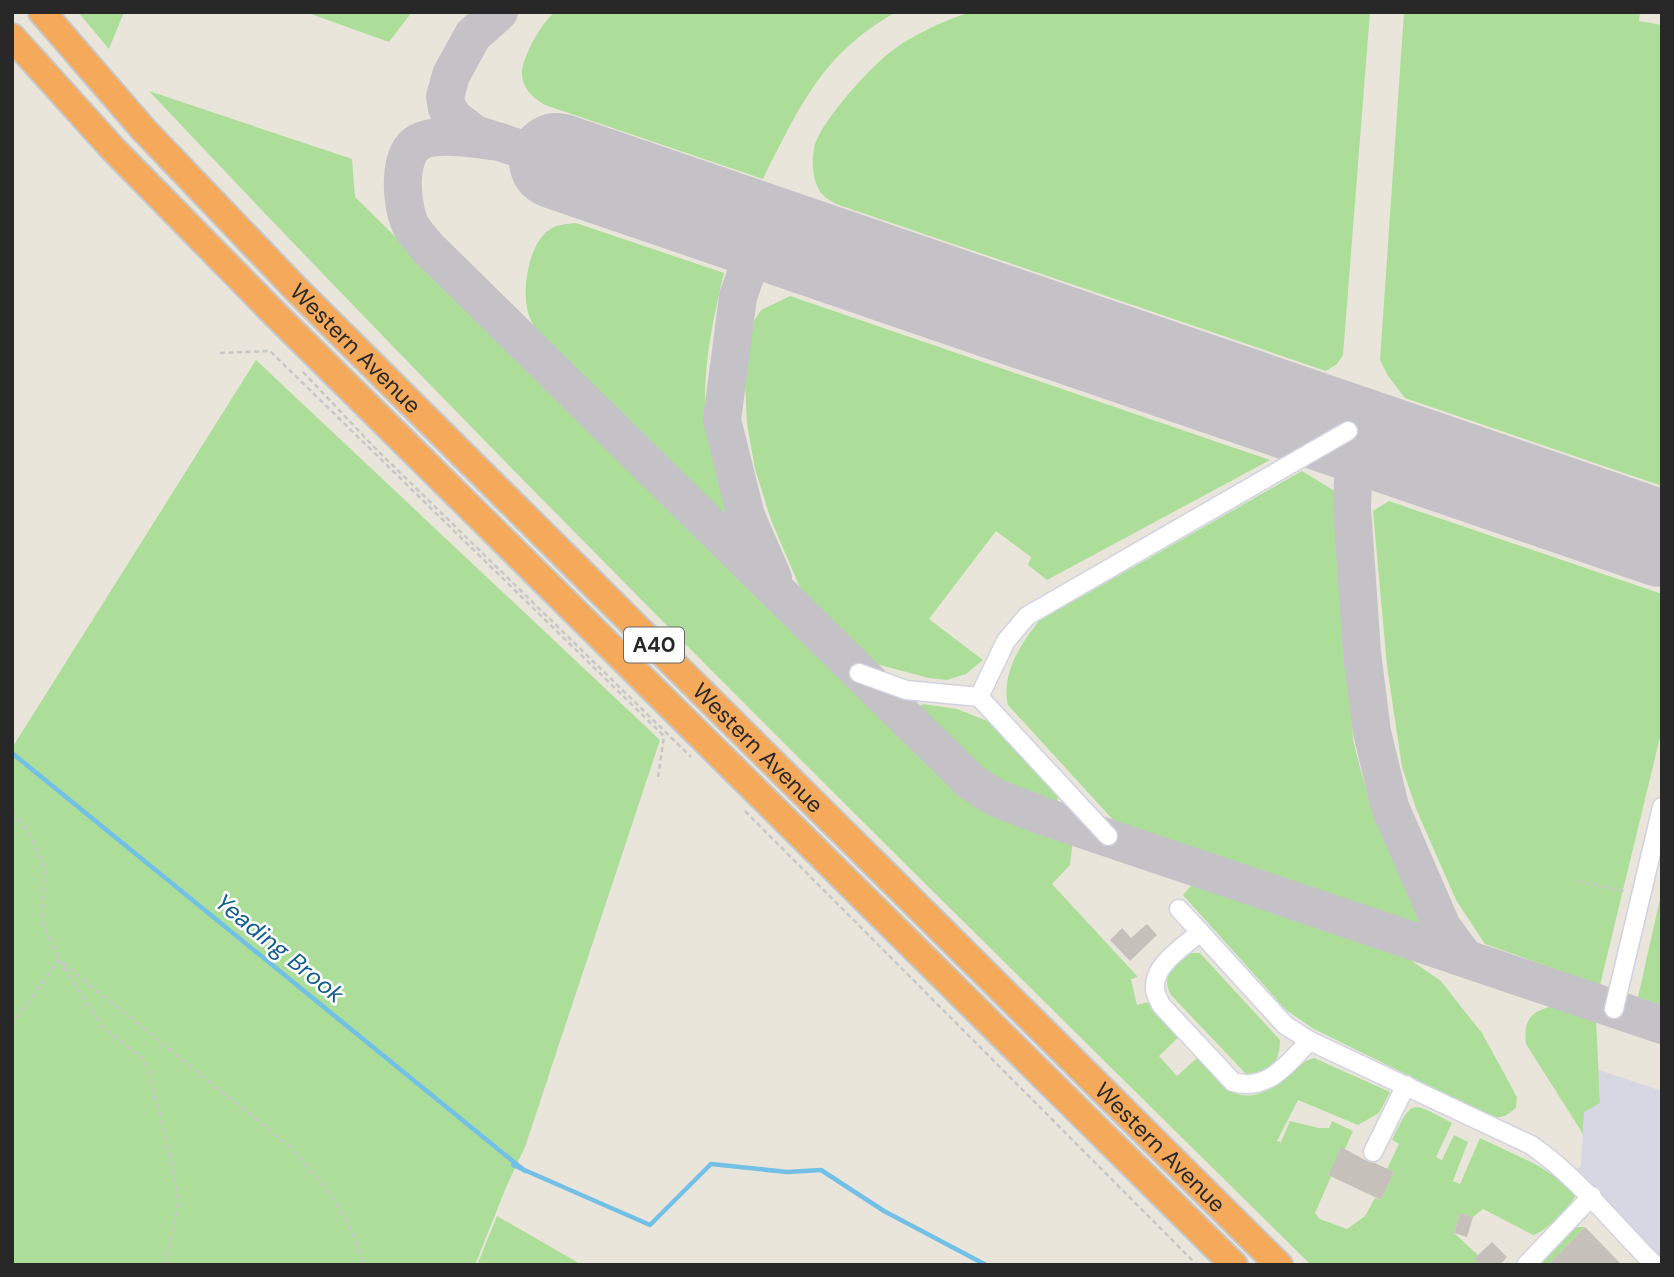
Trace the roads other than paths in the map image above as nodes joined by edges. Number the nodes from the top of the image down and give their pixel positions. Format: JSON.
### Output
{"nodes":[{"id":1,"x":42,"y":12,"type":"edge"},
{"id":2,"x":12,"y":37,"type":"edge"},
{"id":3,"x":1348,"y":431,"type":"dead end"},
{"id":4,"x":859,"y":673,"type":"dead end"},
{"id":5,"x":979,"y":697,"type":"junction"},
{"id":6,"x":1662,"y":807,"type":"edge"},
{"id":7,"x":1108,"y":836,"type":"dead end"},
{"id":8,"x":1179,"y":909,"type":"dead end"},
{"id":9,"x":1200,"y":932,"type":"junction"},
{"id":10,"x":1614,"y":1009,"type":"dead end"},
{"id":11,"x":1310,"y":1041,"type":"junction"},
{"id":12,"x":1406,"y":1085,"type":"junction"},
{"id":13,"x":1373,"y":1152,"type":"dead end"},
{"id":14,"x":1592,"y":1196,"type":"junction"},
{"id":15,"x":1234,"y":1265,"type":"edge"},
{"id":16,"x":1279,"y":1265,"type":"edge"},
{"id":17,"x":1526,"y":1265,"type":"edge"},
{"id":18,"x":1655,"y":1265,"type":"edge"}],
"edges":[{"from":1,"to":16,"type":"highway","name":"Western Avenue","number":"A40"},
{"from":2,"to":15,"type":"highway","name":"Western Avenue","number":"A40"},
{"from":3,"to":5,"type":"street"},
{"from":4,"to":5,"type":"street"},
{"from":5,"to":7,"type":"street"},
{"from":6,"to":10,"type":"street"},
{"from":8,"to":9,"type":"street"},
{"from":9,"to":11,"type":"street"},
{"from":9,"to":11,"type":"street"},
{"from":11,"to":12,"type":"street"},
{"from":12,"to":13,"type":"street"},
{"from":12,"to":14,"type":"street"},
{"from":14,"to":17,"type":"street"},
{"from":14,"to":18,"type":"street"}]}
